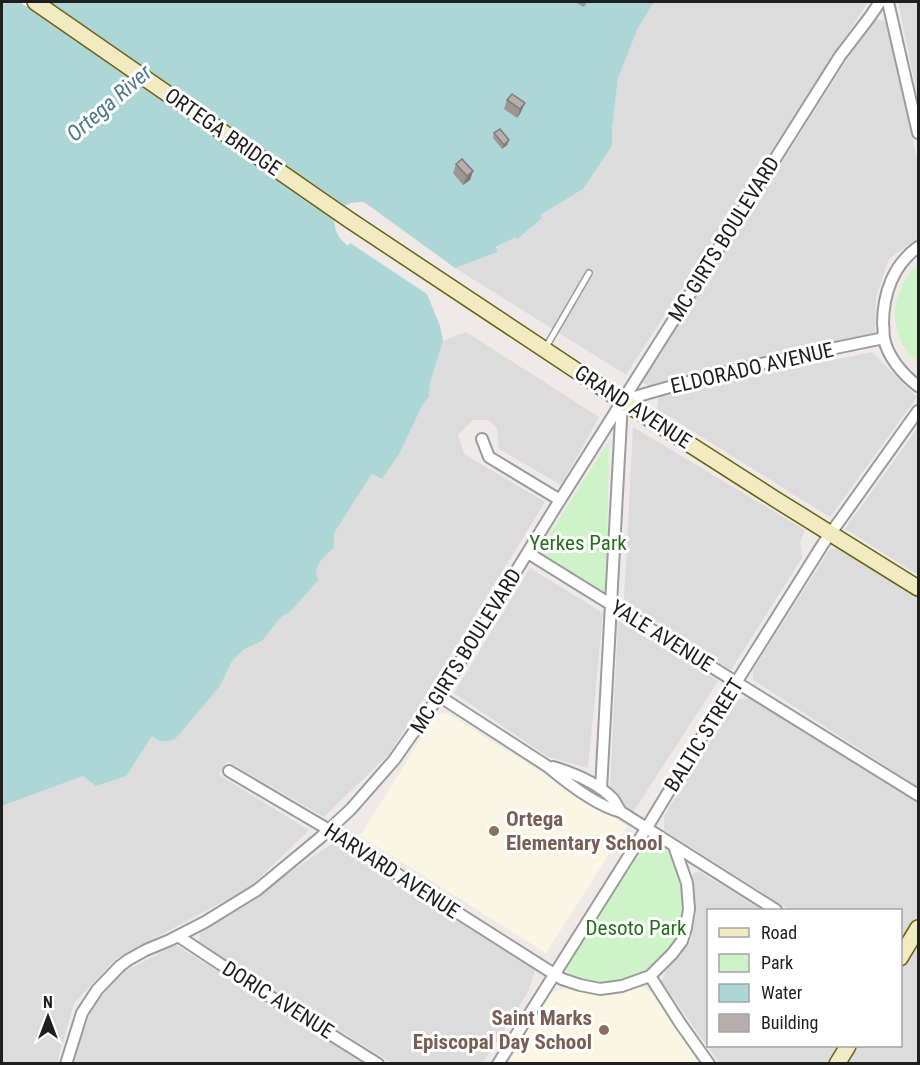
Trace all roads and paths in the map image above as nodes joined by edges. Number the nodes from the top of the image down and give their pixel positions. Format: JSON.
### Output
{"nodes":[{"id":1,"x":35,"y":2,"type":"edge"},
{"id":2,"x":880,"y":2,"type":"edge"},
{"id":3,"x":888,"y":2,"type":"edge"},
{"id":4,"x":915,"y":103,"type":"edge"},
{"id":5,"x":918,"y":133,"type":"edge"},
{"id":6,"x":351,"y":221,"type":"joint"},
{"id":7,"x":918,"y":247,"type":"edge"},
{"id":8,"x":589,"y":273,"type":"dead end"},
{"id":9,"x":884,"y":338,"type":"junction"},
{"id":10,"x":544,"y":349,"type":"junction"},
{"id":11,"x":918,"y":386,"type":"edge"},
{"id":12,"x":622,"y":401,"type":"junction"},
{"id":13,"x":918,"y":411,"type":"edge"},
{"id":14,"x":482,"y":439,"type":"dead end"},
{"id":15,"x":561,"y":500,"type":"junction"},
{"id":16,"x":831,"y":534,"type":"junction"},
{"id":17,"x":528,"y":553,"type":"junction"},
{"id":18,"x":918,"y":588,"type":"edge"},
{"id":19,"x":612,"y":605,"type":"junction"},
{"id":20,"x":736,"y":682,"type":"junction"},
{"id":21,"x":439,"y":696,"type":"junction"},
{"id":22,"x":547,"y":766,"type":"junction"},
{"id":23,"x":229,"y":771,"type":"dead end"},
{"id":24,"x":601,"y":789,"type":"junction"},
{"id":25,"x":918,"y":795,"type":"edge"},
{"id":26,"x":621,"y":812,"type":"junction"},
{"id":27,"x":646,"y":829,"type":"junction"},
{"id":28,"x":328,"y":830,"type":"junction"},
{"id":29,"x":674,"y":846,"type":"junction"},
{"id":30,"x":774,"y":909,"type":"edge"},
{"id":31,"x":918,"y":928,"type":"edge"},
{"id":32,"x":178,"y":936,"type":"junction"},
{"id":33,"x":902,"y":955,"type":"edge"},
{"id":34,"x":554,"y":974,"type":"junction"},
{"id":35,"x":650,"y":976,"type":"junction"},
{"id":36,"x":847,"y":1047,"type":"edge"},
{"id":37,"x":66,"y":1064,"type":"edge"},
{"id":38,"x":378,"y":1064,"type":"edge"},
{"id":39,"x":498,"y":1064,"type":"edge"},
{"id":40,"x":709,"y":1064,"type":"edge"},
{"id":41,"x":837,"y":1064,"type":"edge"}],
"edges":[{"from":1,"to":6,"type":"main road","name":"ORTEGA BRIDGE"},
{"from":2,"to":12,"type":"street","name":"MC GIRTS BOULEVARD"},
{"from":3,"to":4,"type":"street"},
{"from":4,"to":5,"type":"street"},
{"from":6,"to":10,"type":"main road","name":"GRAND AVENUE"},
{"from":7,"to":9,"type":"street"},
{"from":8,"to":10,"type":"lane"},
{"from":9,"to":11,"type":"street"},
{"from":9,"to":12,"type":"street","name":"ELDORADO AVENUE"},
{"from":10,"to":12,"type":"main road","name":"GRAND AVENUE"},
{"from":12,"to":15,"type":"street","name":"MC GIRTS BOULEVARD"},
{"from":12,"to":16,"type":"main road","name":"GRAND AVENUE"},
{"from":12,"to":19,"type":"street"},
{"from":13,"to":16,"type":"street","name":"BALTIC STREET"},
{"from":14,"to":15,"type":"street"},
{"from":15,"to":17,"type":"street","name":"MC GIRTS BOULEVARD"},
{"from":16,"to":18,"type":"main road","name":"GRAND AVENUE"},
{"from":16,"to":20,"type":"street","name":"BALTIC STREET"},
{"from":17,"to":19,"type":"street","name":"YALE AVENUE"},
{"from":17,"to":21,"type":"street","name":"MC GIRTS BOULEVARD"},
{"from":19,"to":20,"type":"street","name":"YALE AVENUE"},
{"from":19,"to":24,"type":"street"},
{"from":20,"to":25,"type":"street","name":"YALE AVENUE"},
{"from":20,"to":27,"type":"street","name":"BALTIC STREET"},
{"from":21,"to":22,"type":"street"},
{"from":21,"to":28,"type":"street","name":"MC GIRTS BOULEVARD"},
{"from":22,"to":24,"type":"street"},
{"from":22,"to":26,"type":"street"},
{"from":23,"to":28,"type":"street","name":"HARVARD AVENUE"},
{"from":24,"to":26,"type":"street"},
{"from":26,"to":27,"type":"street"},
{"from":27,"to":29,"type":"street"},
{"from":27,"to":34,"type":"street","name":"BALTIC STREET"},
{"from":28,"to":32,"type":"street","name":"MC GIRTS BOULEVARD"},
{"from":28,"to":34,"type":"street","name":"HARVARD AVENUE"},
{"from":29,"to":30,"type":"street"},
{"from":29,"to":35,"type":"street"},
{"from":31,"to":33,"type":"main road"},
{"from":32,"to":37,"type":"street","name":"MC GIRTS BOULEVARD"},
{"from":32,"to":38,"type":"street","name":"DORIC AVENUE"},
{"from":34,"to":35,"type":"street","name":"HARVARD AVENUE"},
{"from":34,"to":39,"type":"street","name":"BALTIC STREET"},
{"from":35,"to":40,"type":"street"},
{"from":36,"to":41,"type":"main road"}]}
